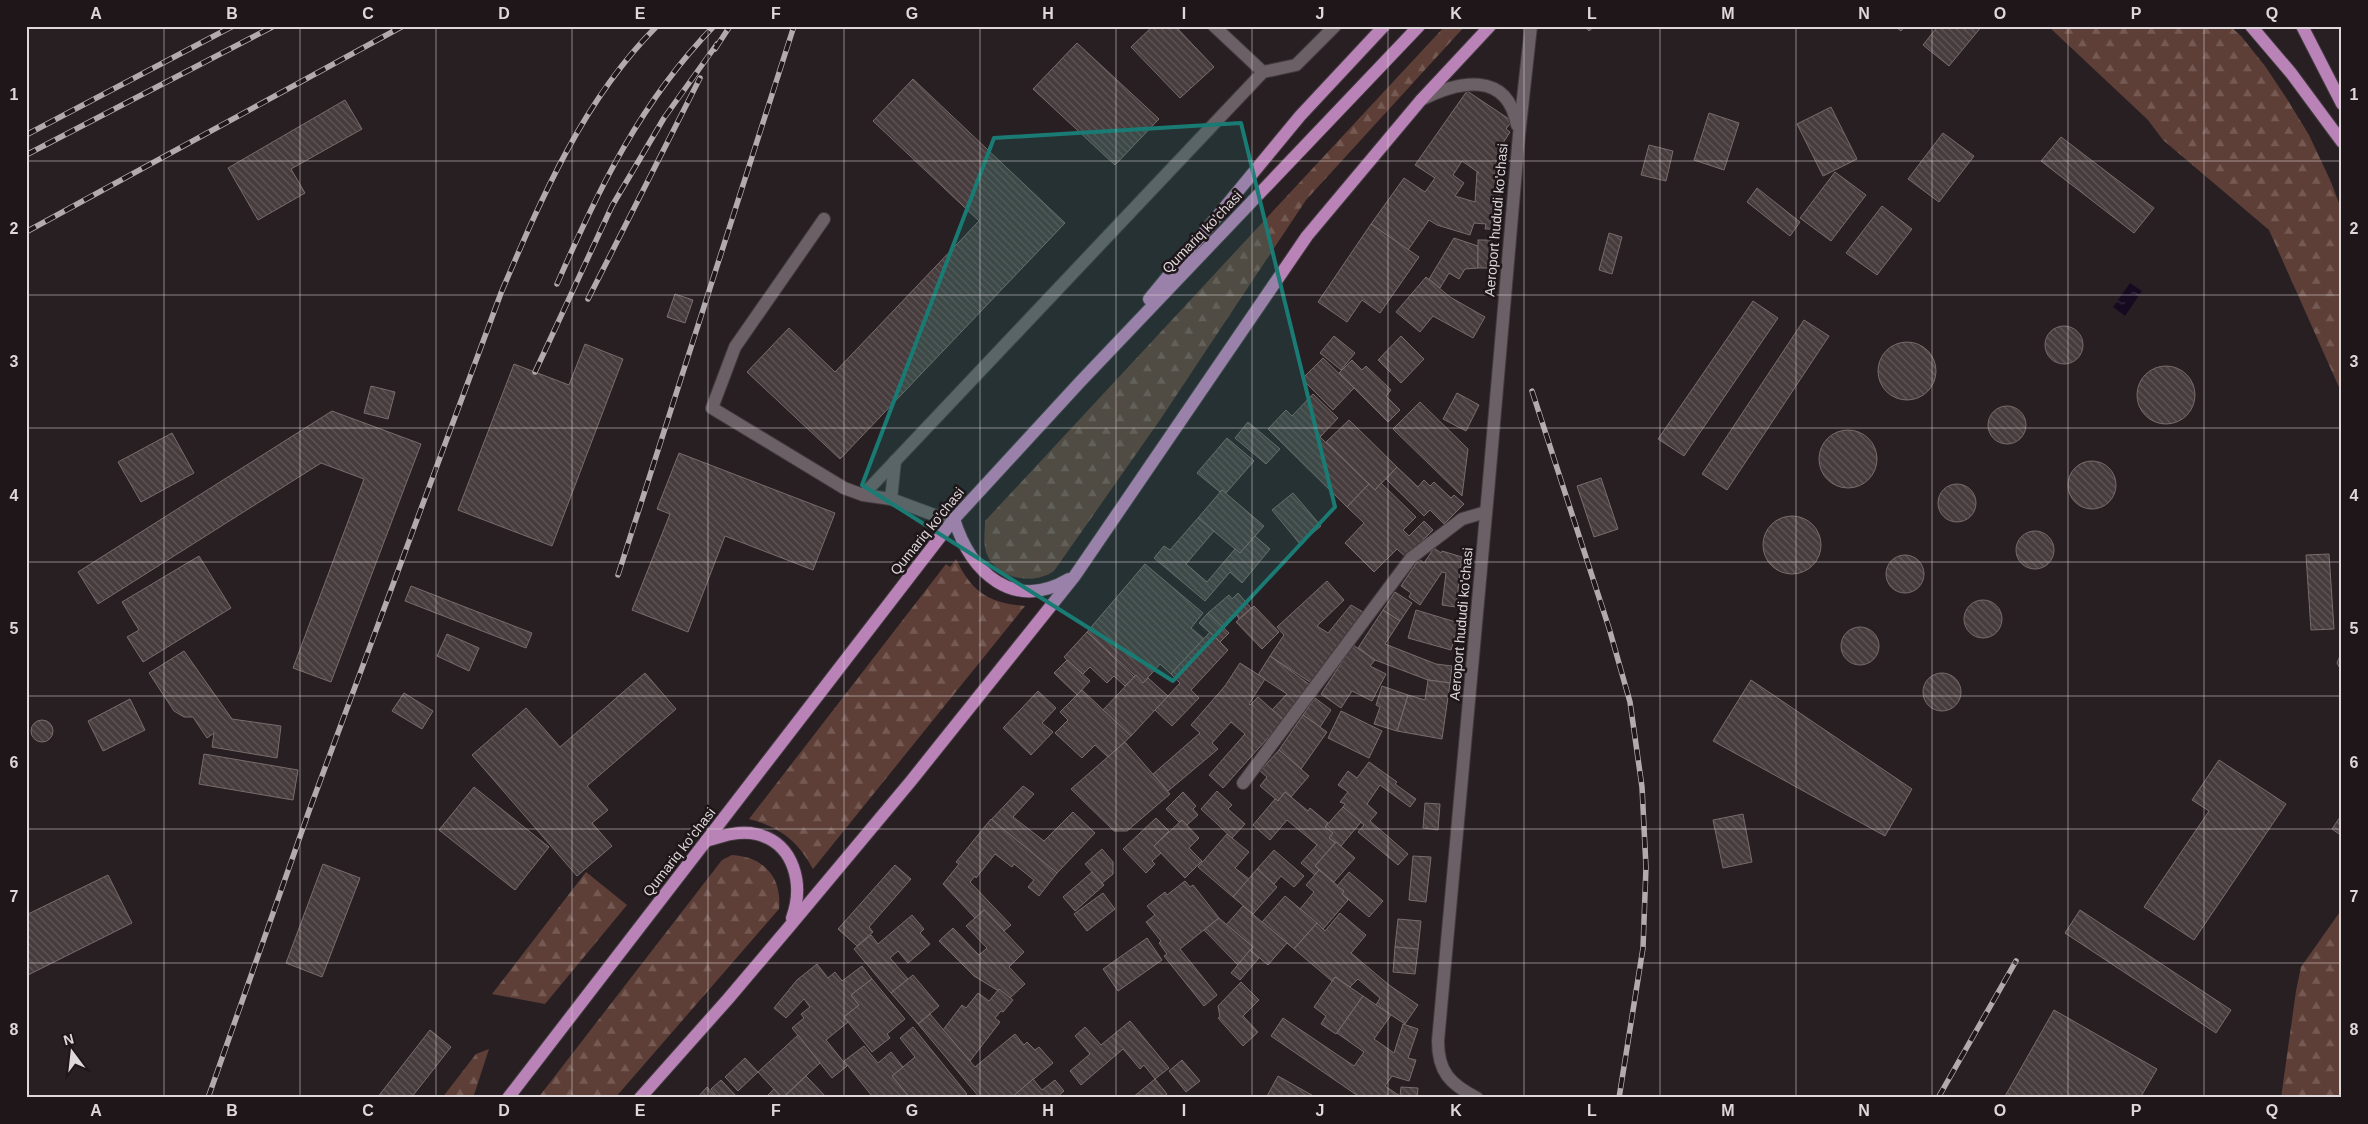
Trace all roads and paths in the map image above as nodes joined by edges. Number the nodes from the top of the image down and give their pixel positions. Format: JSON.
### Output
{"nodes":[{"id":1,"x":1214,"y":26,"type":"edge"},
{"id":2,"x":1335,"y":26,"type":"edge"},
{"id":3,"x":1384,"y":26,"type":"edge"},
{"id":4,"x":1419,"y":26,"type":"edge"},
{"id":5,"x":1490,"y":26,"type":"edge"},
{"id":6,"x":1531,"y":26,"type":"edge"},
{"id":7,"x":2251,"y":26,"type":"edge"},
{"id":8,"x":2302,"y":26,"type":"edge"},
{"id":9,"x":1263,"y":72,"type":"junction"},
{"id":10,"x":1421,"y":100,"type":"junction"},
{"id":11,"x":2342,"y":104,"type":"edge"},
{"id":12,"x":1519,"y":135,"type":"junction"},
{"id":13,"x":2342,"y":142,"type":"edge"},
{"id":14,"x":824,"y":219,"type":"dead end"},
{"id":15,"x":1080,"y":382,"type":"junction"},
{"id":16,"x":895,"y":461,"type":"junction"},
{"id":17,"x":863,"y":495,"type":"junction"},
{"id":18,"x":890,"y":499,"type":"junction"},
{"id":19,"x":1486,"y":512,"type":"junction"},
{"id":20,"x":954,"y":519,"type":"junction"},
{"id":21,"x":1074,"y":577,"type":"junction"},
{"id":22,"x":1243,"y":783,"type":"dead end"},
{"id":23,"x":706,"y":841,"type":"junction"},
{"id":24,"x":789,"y":928,"type":"junction"},
{"id":25,"x":508,"y":1098,"type":"edge"},
{"id":26,"x":640,"y":1098,"type":"edge"},
{"id":27,"x":1477,"y":1098,"type":"edge"}],
"edges":[{"from":1,"to":9,"type":"street"},
{"from":2,"to":9,"type":"street"},
{"from":3,"to":15,"type":"main road"},
{"from":4,"to":15,"type":"main road","name":"Qumariq ko'chasi"},
{"from":5,"to":10,"type":"main road"},
{"from":6,"to":12,"type":"street","name":"Aeroport hududi ko'chasi"},
{"from":7,"to":13,"type":"main road"},
{"from":8,"to":11,"type":"main road"},
{"from":9,"to":16,"type":"street"},
{"from":10,"to":12,"type":"street","name":"Aeroport hududi ko'chasi"},
{"from":10,"to":21,"type":"main road"},
{"from":12,"to":19,"type":"street","name":"Aeroport hududi ko'chasi"},
{"from":14,"to":17,"type":"street"},
{"from":15,"to":20,"type":"main road","name":"Qumariq ko'chasi"},
{"from":16,"to":17,"type":"street"},
{"from":16,"to":18,"type":"street"},
{"from":17,"to":18,"type":"street"},
{"from":18,"to":20,"type":"street"},
{"from":19,"to":22,"type":"street"},
{"from":19,"to":27,"type":"street","name":"Aeroport hududi ko'chasi"},
{"from":20,"to":21,"type":"main road"},
{"from":20,"to":23,"type":"main road","name":"Qumariq ko'chasi"},
{"from":21,"to":24,"type":"main road"},
{"from":23,"to":24,"type":"main road"},
{"from":23,"to":25,"type":"main road","name":"Qumariq ko'chasi"},
{"from":24,"to":26,"type":"main road"}]}
